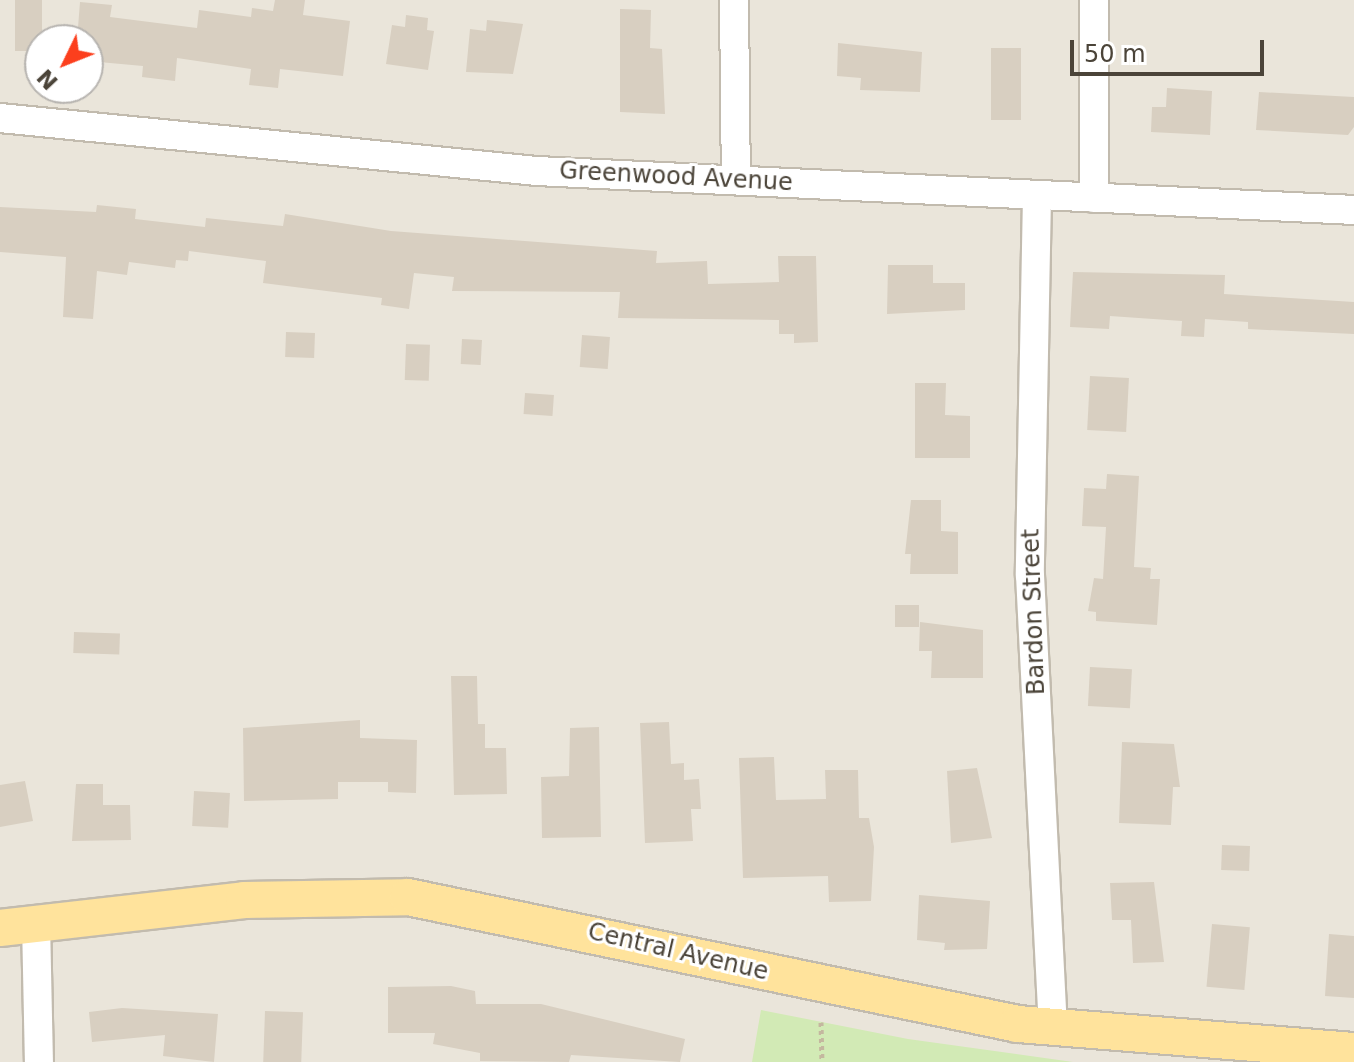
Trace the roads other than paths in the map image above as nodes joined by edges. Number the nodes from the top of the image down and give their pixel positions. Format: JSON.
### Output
{"nodes":[{"id":1,"x":734,"y":0,"type":"edge"},
{"id":2,"x":1094,"y":0,"type":"edge"},
{"id":3,"x":0,"y":118,"type":"edge"},
{"id":4,"x":736,"y":180,"type":"junction"},
{"id":5,"x":1037,"y":196,"type":"junction"},
{"id":6,"x":1094,"y":198,"type":"junction"},
{"id":7,"x":1354,"y":210,"type":"edge"},
{"id":8,"x":36,"y":922,"type":"junction"},
{"id":9,"x":0,"y":928,"type":"edge"},
{"id":10,"x":1053,"y":1027,"type":"junction"},
{"id":11,"x":1354,"y":1051,"type":"edge"},
{"id":12,"x":39,"y":1062,"type":"edge"}],
"edges":[{"from":1,"to":4,"type":"street"},
{"from":2,"to":6,"type":"street"},
{"from":3,"to":4,"type":"street","name":"Greenwood Avenue"},
{"from":4,"to":5,"type":"street","name":"Greenwood Avenue"},
{"from":5,"to":6,"type":"street","name":"Greenwood Avenue"},
{"from":5,"to":10,"type":"street","name":"Bardon Street"},
{"from":6,"to":7,"type":"street","name":"Greenwood Avenue"},
{"from":8,"to":9,"type":"main road","name":"Central Avenue"},
{"from":8,"to":10,"type":"main road","name":"Central Avenue"},
{"from":8,"to":12,"type":"street"},
{"from":10,"to":11,"type":"main road","name":"Central Avenue"}]}
